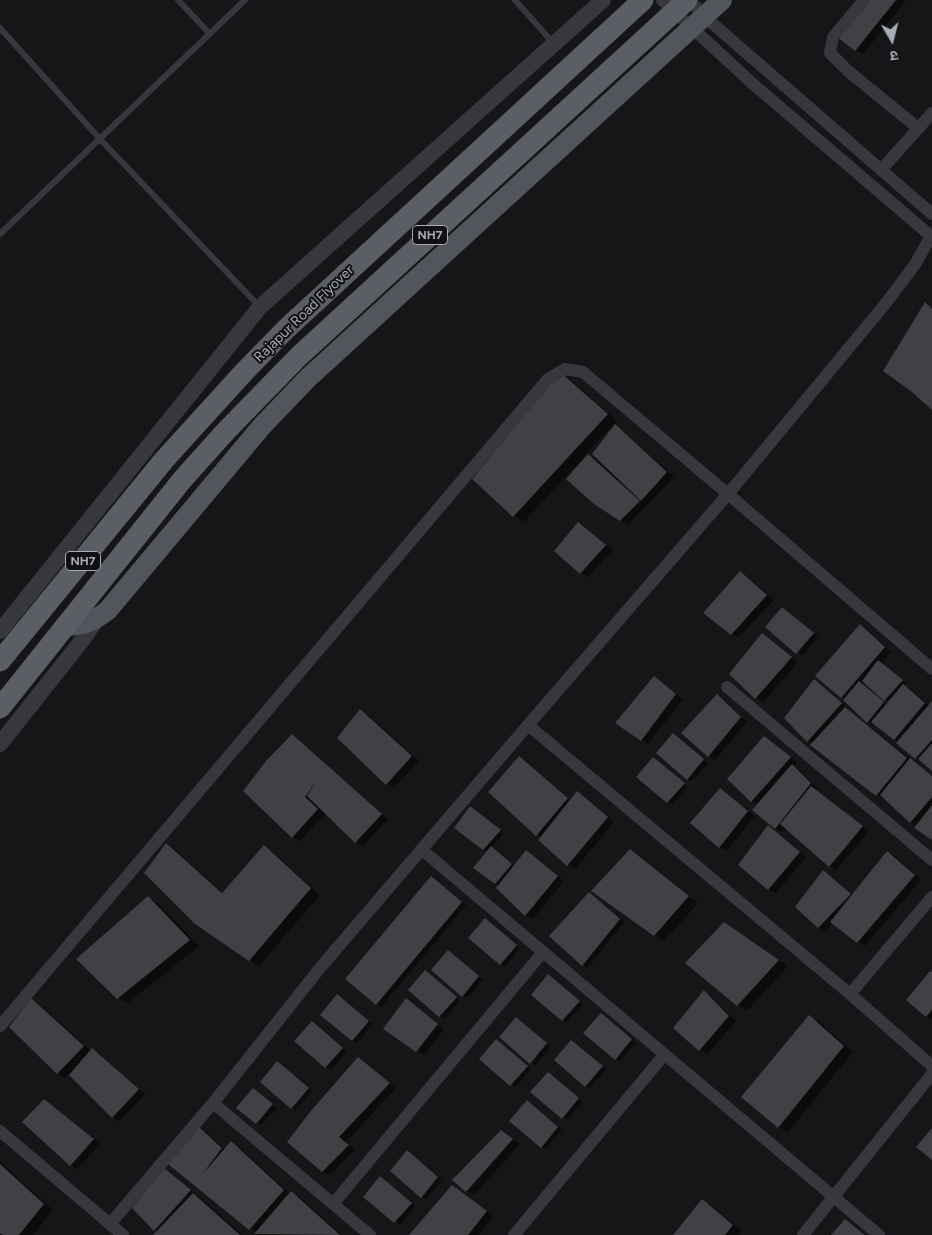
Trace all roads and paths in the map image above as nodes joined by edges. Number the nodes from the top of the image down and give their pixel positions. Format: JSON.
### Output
{"nodes":[{"id":1,"x":178,"y":0,"type":"edge"},
{"id":2,"x":245,"y":0,"type":"edge"},
{"id":3,"x":515,"y":0,"type":"edge"},
{"id":4,"x":604,"y":0,"type":"edge"},
{"id":5,"x":643,"y":0,"type":"edge"},
{"id":6,"x":662,"y":0,"type":"edge"},
{"id":7,"x":722,"y":0,"type":"edge"},
{"id":8,"x":864,"y":0,"type":"edge"},
{"id":9,"x":692,"y":12,"type":"edge"},
{"id":10,"x":0,"y":28,"type":"edge"},
{"id":11,"x":210,"y":34,"type":"junction"},
{"id":12,"x":555,"y":44,"type":"junction"},
{"id":13,"x":932,"y":113,"type":"edge"},
{"id":14,"x":918,"y":128,"type":"junction"},
{"id":15,"x":100,"y":139,"type":"junction"},
{"id":16,"x":881,"y":170,"type":"junction"},
{"id":17,"x":932,"y":214,"type":"edge"},
{"id":18,"x":0,"y":234,"type":"edge"},
{"id":19,"x":931,"y":237,"type":"edge"},
{"id":20,"x":260,"y":307,"type":"junction"},
{"id":21,"x":728,"y":494,"type":"junction"},
{"id":22,"x":96,"y":620,"type":"junction"},
{"id":23,"x":65,"y":626,"type":"junction"},
{"id":24,"x":0,"y":631,"type":"edge"},
{"id":25,"x":0,"y":662,"type":"edge"},
{"id":26,"x":932,"y":669,"type":"edge"},
{"id":27,"x":726,"y":687,"type":"dead end"},
{"id":28,"x":0,"y":708,"type":"edge"},
{"id":29,"x":528,"y":725,"type":"junction"},
{"id":30,"x":0,"y":744,"type":"edge"},
{"id":31,"x":421,"y":849,"type":"junction"},
{"id":32,"x":932,"y":860,"type":"edge"},
{"id":33,"x":932,"y":897,"type":"edge"},
{"id":34,"x":543,"y":952,"type":"junction"},
{"id":35,"x":850,"y":994,"type":"junction"},
{"id":36,"x":0,"y":1026,"type":"edge"},
{"id":37,"x":664,"y":1055,"type":"junction"},
{"id":38,"x":932,"y":1066,"type":"edge"},
{"id":39,"x":932,"y":1074,"type":"edge"},
{"id":40,"x":213,"y":1103,"type":"junction"},
{"id":41,"x":0,"y":1131,"type":"edge"},
{"id":42,"x":834,"y":1197,"type":"junction"},
{"id":43,"x":333,"y":1204,"type":"junction"},
{"id":44,"x":110,"y":1224,"type":"junction"},
{"id":45,"x":123,"y":1235,"type":"edge"},
{"id":46,"x":370,"y":1235,"type":"edge"},
{"id":47,"x":514,"y":1235,"type":"edge"},
{"id":48,"x":803,"y":1235,"type":"edge"},
{"id":49,"x":879,"y":1235,"type":"edge"}],
"edges":[{"from":1,"to":11,"type":"lane"},
{"from":2,"to":11,"type":"lane"},
{"from":3,"to":12,"type":"lane"},
{"from":4,"to":12,"type":"street"},
{"from":5,"to":25,"type":"highway","name":"Rajapur Road Flyover","number":"NH7"},
{"from":6,"to":9,"type":"street"},
{"from":7,"to":9,"type":"main road"},
{"from":8,"to":14,"type":"street"},
{"from":9,"to":16,"type":"street"},
{"from":9,"to":19,"type":"street"},
{"from":9,"to":22,"type":"main road"},
{"from":9,"to":23,"type":"highway","name":"Rajapur Road Flyover","number":"NH7"},
{"from":10,"to":15,"type":"lane"},
{"from":11,"to":15,"type":"lane"},
{"from":12,"to":20,"type":"street"},
{"from":13,"to":14,"type":"street"},
{"from":14,"to":16,"type":"street"},
{"from":15,"to":18,"type":"lane"},
{"from":15,"to":20,"type":"lane"},
{"from":16,"to":17,"type":"street"},
{"from":19,"to":21,"type":"street"},
{"from":20,"to":24,"type":"street"},
{"from":21,"to":26,"type":"street"},
{"from":21,"to":29,"type":"street"},
{"from":21,"to":36,"type":"street"},
{"from":22,"to":23,"type":"main road"},
{"from":22,"to":30,"type":"street"},
{"from":23,"to":28,"type":"highway","number":"NH7"},
{"from":27,"to":32,"type":"street"},
{"from":29,"to":31,"type":"street"},
{"from":29,"to":35,"type":"street"},
{"from":31,"to":34,"type":"street"},
{"from":31,"to":40,"type":"street"},
{"from":33,"to":35,"type":"street"},
{"from":34,"to":37,"type":"street"},
{"from":34,"to":43,"type":"street"},
{"from":35,"to":38,"type":"street"},
{"from":37,"to":42,"type":"street"},
{"from":37,"to":47,"type":"street"},
{"from":39,"to":42,"type":"street"},
{"from":40,"to":43,"type":"street"},
{"from":40,"to":44,"type":"street"},
{"from":41,"to":44,"type":"street"},
{"from":42,"to":48,"type":"street"},
{"from":42,"to":49,"type":"street"},
{"from":43,"to":46,"type":"street"},
{"from":44,"to":45,"type":"street"}]}
